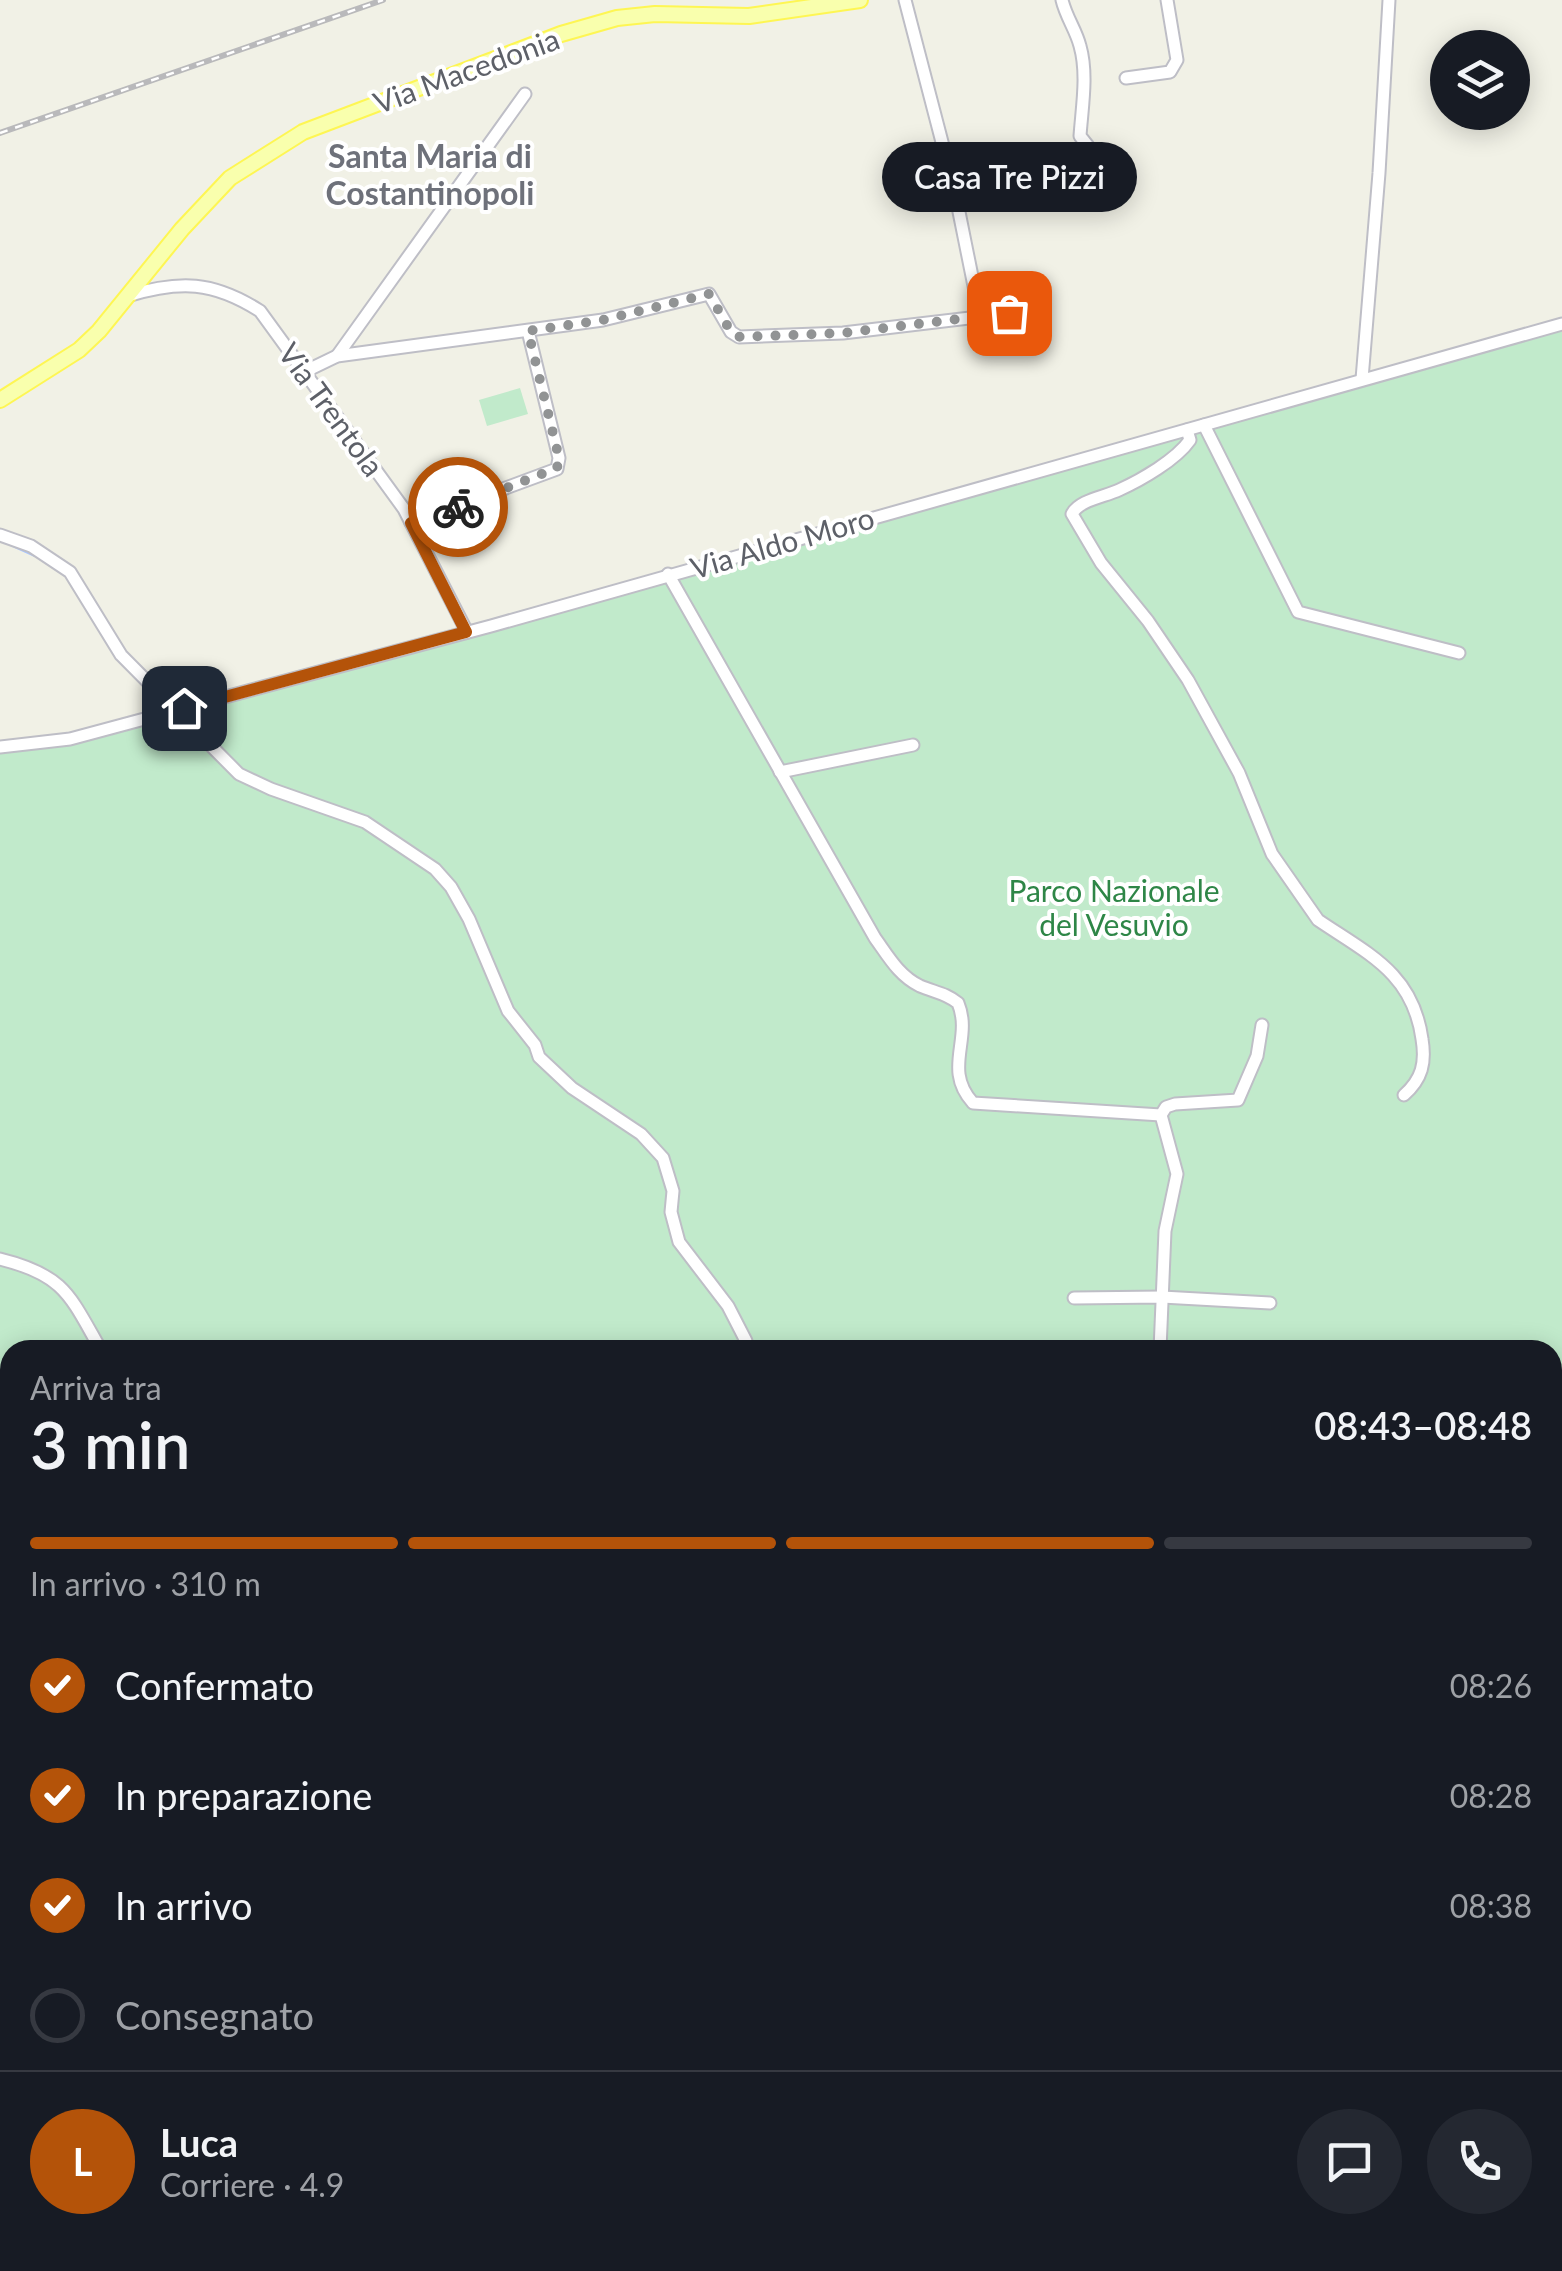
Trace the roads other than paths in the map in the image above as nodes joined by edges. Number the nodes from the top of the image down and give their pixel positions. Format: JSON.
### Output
{"nodes":[{"id":1,"x":860,"y":0,"type":"edge"},
{"id":2,"x":905,"y":0,"type":"edge"},
{"id":3,"x":1062,"y":0,"type":"edge"},
{"id":4,"x":1167,"y":0,"type":"edge"},
{"id":5,"x":1389,"y":0,"type":"edge"},
{"id":6,"x":682,"y":8,"type":"edge"},
{"id":7,"x":1126,"y":78,"type":"dead end"},
{"id":8,"x":525,"y":94,"type":"dead end"},
{"id":9,"x":1088,"y":146,"type":"dead end"},
{"id":10,"x":127,"y":296,"type":"junction"},
{"id":11,"x":1038,"y":310,"type":"dead end"},
{"id":12,"x":980,"y":316,"type":"junction"},
{"id":13,"x":1562,"y":324,"type":"edge"},
{"id":14,"x":528,"y":331,"type":"junction"},
{"id":15,"x":337,"y":356,"type":"junction"},
{"id":16,"x":306,"y":372,"type":"junction"},
{"id":17,"x":1362,"y":379,"type":"junction"},
{"id":18,"x":0,"y":400,"type":"edge"},
{"id":19,"x":1204,"y":425,"type":"junction"},
{"id":20,"x":1187,"y":430,"type":"junction"},
{"id":21,"x":411,"y":523,"type":"junction"},
{"id":22,"x":0,"y":535,"type":"edge"},
{"id":23,"x":668,"y":574,"type":"junction"},
{"id":24,"x":466,"y":632,"type":"junction"},
{"id":25,"x":1459,"y":653,"type":"dead end"},
{"id":26,"x":913,"y":745,"type":"dead end"},
{"id":27,"x":0,"y":746,"type":"edge"},
{"id":28,"x":780,"y":772,"type":"junction"},
{"id":29,"x":1262,"y":1024,"type":"dead end"},
{"id":30,"x":1404,"y":1095,"type":"dead end"},
{"id":31,"x":1161,"y":1115,"type":"junction"},
{"id":32,"x":0,"y":1259,"type":"edge"},
{"id":33,"x":1074,"y":1298,"type":"dead end"},
{"id":34,"x":1162,"y":1298,"type":"junction"},
{"id":35,"x":1270,"y":1303,"type":"dead end"},
{"id":36,"x":95,"y":1340,"type":"edge"},
{"id":37,"x":745,"y":1340,"type":"edge"},
{"id":38,"x":1160,"y":1340,"type":"edge"}],
"edges":[{"from":1,"to":6,"type":"main road","name":"Via Macedonia"},
{"from":2,"to":12,"type":"street"},
{"from":3,"to":9,"type":"street"},
{"from":4,"to":7,"type":"street"},
{"from":5,"to":17,"type":"street"},
{"from":6,"to":10,"type":"main road","name":"Via Macedonia"},
{"from":8,"to":15,"type":"street"},
{"from":10,"to":16,"type":"street","name":"Via Trentola"},
{"from":10,"to":18,"type":"main road","name":"Via Macedonia"},
{"from":11,"to":12,"type":"street"},
{"from":12,"to":14,"type":"street"},
{"from":13,"to":17,"type":"street","name":"Via Aldo Moro"},
{"from":14,"to":15,"type":"street"},
{"from":14,"to":21,"type":"street"},
{"from":15,"to":16,"type":"street"},
{"from":16,"to":21,"type":"street","name":"Via Trentola"},
{"from":17,"to":19,"type":"street","name":"Via Aldo Moro"},
{"from":19,"to":20,"type":"street","name":"Via Aldo Moro"},
{"from":19,"to":25,"type":"street"},
{"from":20,"to":23,"type":"street","name":"Via Aldo Moro"},
{"from":20,"to":30,"type":"street"},
{"from":21,"to":24,"type":"street","name":"Via Trentola"},
{"from":22,"to":37,"type":"street"},
{"from":23,"to":24,"type":"street","name":"Via Aldo Moro"},
{"from":23,"to":28,"type":"street"},
{"from":24,"to":27,"type":"street","name":"Via Aldo Moro","bridge":true},
{"from":26,"to":28,"type":"street"},
{"from":28,"to":31,"type":"street"},
{"from":29,"to":31,"type":"street"},
{"from":31,"to":34,"type":"street"},
{"from":32,"to":36,"type":"street"},
{"from":33,"to":34,"type":"street"},
{"from":34,"to":35,"type":"street"},
{"from":34,"to":38,"type":"street"}]}
